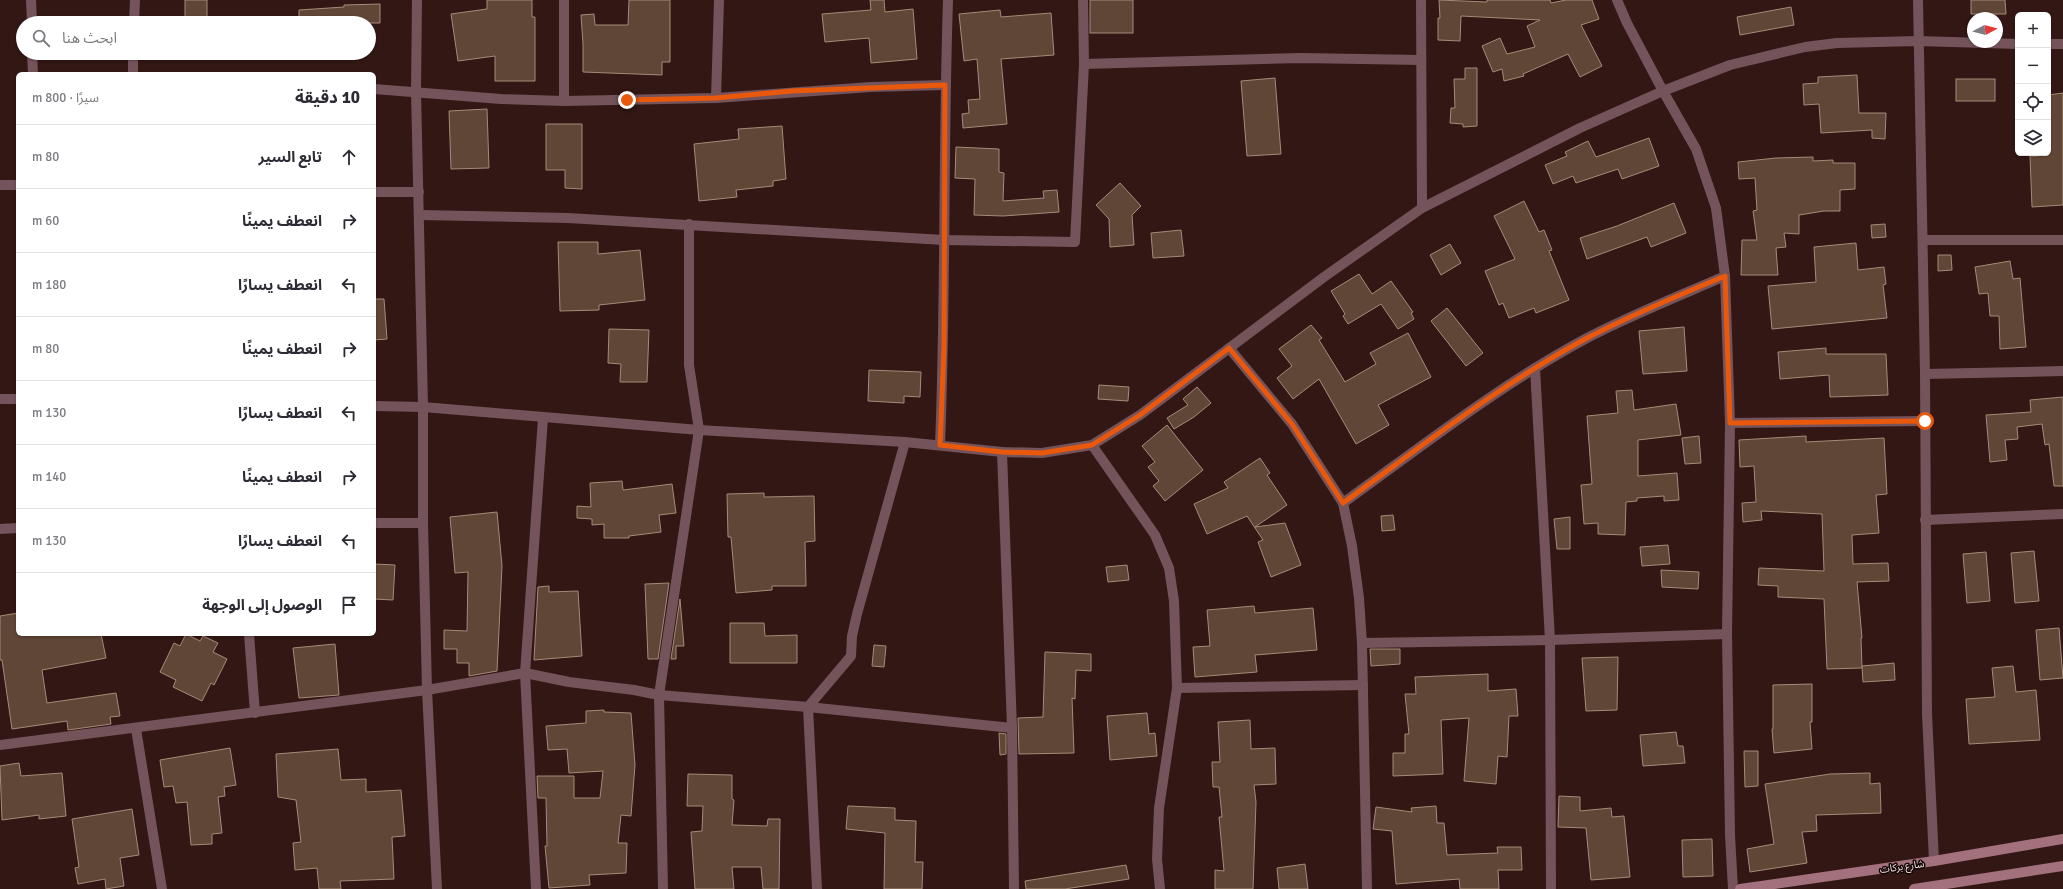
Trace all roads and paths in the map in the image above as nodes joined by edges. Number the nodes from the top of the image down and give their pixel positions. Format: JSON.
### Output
{"nodes":[{"id":1,"x":31,"y":0,"type":"edge"},
{"id":2,"x":135,"y":0,"type":"edge"},
{"id":3,"x":417,"y":0,"type":"edge"},
{"id":4,"x":564,"y":0,"type":"edge"},
{"id":5,"x":719,"y":0,"type":"edge"},
{"id":6,"x":948,"y":0,"type":"edge"},
{"id":7,"x":1083,"y":0,"type":"edge"},
{"id":8,"x":1421,"y":0,"type":"edge"},
{"id":9,"x":1617,"y":0,"type":"edge"},
{"id":10,"x":1918,"y":0,"type":"edge"},
{"id":11,"x":32,"y":16,"type":"edge"},
{"id":12,"x":134,"y":16,"type":"edge"},
{"id":13,"x":1918,"y":41,"type":"junction"},
{"id":14,"x":2015,"y":44,"type":"edge"},
{"id":15,"x":2051,"y":44,"type":"edge"},
{"id":16,"x":2063,"y":44,"type":"edge"},
{"id":17,"x":32,"y":60,"type":"edge"},
{"id":18,"x":133,"y":60,"type":"edge"},
{"id":19,"x":1422,"y":60,"type":"junction"},
{"id":20,"x":1084,"y":64,"type":"junction"},
{"id":21,"x":33,"y":72,"type":"edge"},
{"id":22,"x":133,"y":72,"type":"edge"},
{"id":23,"x":945,"y":85,"type":"junction"},
{"id":24,"x":376,"y":89,"type":"edge"},
{"id":25,"x":416,"y":91,"type":"junction"},
{"id":26,"x":1663,"y":91,"type":"junction"},
{"id":27,"x":716,"y":98,"type":"junction"},
{"id":28,"x":564,"y":101,"type":"junction"},
{"id":29,"x":16,"y":184,"type":"edge"},
{"id":30,"x":0,"y":185,"type":"edge"},
{"id":31,"x":376,"y":192,"type":"edge"},
{"id":32,"x":419,"y":192,"type":"junction"},
{"id":33,"x":1422,"y":208,"type":"junction"},
{"id":34,"x":420,"y":215,"type":"junction"},
{"id":35,"x":689,"y":224,"type":"junction"},
{"id":36,"x":944,"y":240,"type":"junction"},
{"id":37,"x":1922,"y":240,"type":"junction"},
{"id":38,"x":2063,"y":240,"type":"edge"},
{"id":39,"x":1725,"y":276,"type":"junction"},
{"id":40,"x":1229,"y":348,"type":"junction"},
{"id":41,"x":1535,"y":368,"type":"junction"},
{"id":42,"x":2063,"y":371,"type":"edge"},
{"id":43,"x":1925,"y":374,"type":"junction"},
{"id":44,"x":16,"y":398,"type":"edge"},
{"id":45,"x":0,"y":399,"type":"edge"},
{"id":46,"x":376,"y":406,"type":"edge"},
{"id":47,"x":423,"y":407,"type":"junction"},
{"id":48,"x":543,"y":418,"type":"junction"},
{"id":49,"x":1925,"y":421,"type":"junction"},
{"id":50,"x":1730,"y":423,"type":"junction"},
{"id":51,"x":699,"y":430,"type":"junction"},
{"id":52,"x":905,"y":442,"type":"junction"},
{"id":53,"x":940,"y":445,"type":"junction"},
{"id":54,"x":1092,"y":445,"type":"junction"},
{"id":55,"x":1002,"y":452,"type":"junction"},
{"id":56,"x":1343,"y":503,"type":"junction"},
{"id":57,"x":2063,"y":514,"type":"edge"},
{"id":58,"x":1925,"y":520,"type":"junction"},
{"id":59,"x":376,"y":523,"type":"edge"},
{"id":60,"x":423,"y":523,"type":"junction"},
{"id":61,"x":16,"y":528,"type":"edge"},
{"id":62,"x":0,"y":529,"type":"edge"},
{"id":63,"x":1727,"y":634,"type":"junction"},
{"id":64,"x":249,"y":636,"type":"edge"},
{"id":65,"x":1550,"y":640,"type":"junction"},
{"id":66,"x":1362,"y":643,"type":"junction"},
{"id":67,"x":525,"y":673,"type":"junction"},
{"id":68,"x":1363,"y":685,"type":"junction"},
{"id":69,"x":1177,"y":688,"type":"junction"},
{"id":70,"x":427,"y":690,"type":"junction"},
{"id":71,"x":659,"y":695,"type":"junction"},
{"id":72,"x":808,"y":707,"type":"junction"},
{"id":73,"x":255,"y":713,"type":"junction"},
{"id":74,"x":1012,"y":728,"type":"junction"},
{"id":75,"x":136,"y":729,"type":"junction"},
{"id":76,"x":0,"y":745,"type":"edge"},
{"id":77,"x":2063,"y":838,"type":"edge"},
{"id":78,"x":1934,"y":861,"type":"junction"},
{"id":79,"x":2063,"y":866,"type":"edge"},
{"id":80,"x":162,"y":889,"type":"edge"},
{"id":81,"x":437,"y":889,"type":"edge"},
{"id":82,"x":536,"y":889,"type":"edge"},
{"id":83,"x":663,"y":889,"type":"edge"},
{"id":84,"x":817,"y":889,"type":"edge"},
{"id":85,"x":1014,"y":889,"type":"edge"},
{"id":86,"x":1160,"y":889,"type":"edge"},
{"id":87,"x":1367,"y":889,"type":"edge"},
{"id":88,"x":1551,"y":889,"type":"edge"},
{"id":89,"x":1733,"y":889,"type":"edge"},
{"id":90,"x":1740,"y":889,"type":"edge"},
{"id":91,"x":1914,"y":889,"type":"edge"}],
"edges":[{"from":1,"to":11,"type":"street"},
{"from":2,"to":12,"type":"street"},
{"from":3,"to":25,"type":"street"},
{"from":4,"to":28,"type":"street"},
{"from":5,"to":27,"type":"street"},
{"from":6,"to":23,"type":"street"},
{"from":7,"to":20,"type":"street"},
{"from":8,"to":19,"type":"street"},
{"from":9,"to":26,"type":"street"},
{"from":10,"to":13,"type":"street"},
{"from":13,"to":14,"type":"street"},
{"from":13,"to":26,"type":"street"},
{"from":13,"to":37,"type":"street"},
{"from":15,"to":16,"type":"street"},
{"from":17,"to":21,"type":"street"},
{"from":18,"to":22,"type":"street"},
{"from":19,"to":20,"type":"street"},
{"from":19,"to":33,"type":"street"},
{"from":20,"to":36,"type":"street"},
{"from":23,"to":27,"type":"street"},
{"from":23,"to":36,"type":"street"},
{"from":24,"to":25,"type":"street"},
{"from":25,"to":28,"type":"street"},
{"from":25,"to":32,"type":"street"},
{"from":26,"to":33,"type":"street"},
{"from":26,"to":39,"type":"street"},
{"from":27,"to":28,"type":"street"},
{"from":29,"to":30,"type":"street"},
{"from":31,"to":32,"type":"street"},
{"from":32,"to":34,"type":"street"},
{"from":33,"to":40,"type":"street"},
{"from":34,"to":35,"type":"street"},
{"from":34,"to":47,"type":"street"},
{"from":35,"to":36,"type":"street"},
{"from":35,"to":51,"type":"street"},
{"from":36,"to":53,"type":"street"},
{"from":37,"to":38,"type":"street"},
{"from":37,"to":43,"type":"street"},
{"from":39,"to":41,"type":"street"},
{"from":39,"to":50,"type":"street"},
{"from":40,"to":54,"type":"street"},
{"from":40,"to":56,"type":"street"},
{"from":41,"to":56,"type":"street"},
{"from":41,"to":65,"type":"street"},
{"from":42,"to":43,"type":"street"},
{"from":43,"to":49,"type":"street"},
{"from":44,"to":45,"type":"street"},
{"from":46,"to":47,"type":"street"},
{"from":47,"to":48,"type":"street"},
{"from":47,"to":60,"type":"street"},
{"from":48,"to":51,"type":"street"},
{"from":48,"to":67,"type":"street"},
{"from":49,"to":50,"type":"street"},
{"from":49,"to":58,"type":"street"},
{"from":50,"to":63,"type":"street"},
{"from":51,"to":52,"type":"street"},
{"from":51,"to":71,"type":"street"},
{"from":52,"to":53,"type":"street"},
{"from":52,"to":72,"type":"street"},
{"from":53,"to":55,"type":"street"},
{"from":54,"to":55,"type":"street"},
{"from":54,"to":69,"type":"street"},
{"from":55,"to":74,"type":"street"},
{"from":56,"to":66,"type":"street"},
{"from":57,"to":58,"type":"street"},
{"from":58,"to":78,"type":"street"},
{"from":59,"to":60,"type":"street"},
{"from":60,"to":70,"type":"street"},
{"from":61,"to":62,"type":"street"},
{"from":63,"to":65,"type":"street"},
{"from":63,"to":89,"type":"street"},
{"from":64,"to":73,"type":"street"},
{"from":65,"to":66,"type":"street"},
{"from":65,"to":88,"type":"street"},
{"from":66,"to":68,"type":"street"},
{"from":67,"to":70,"type":"street"},
{"from":67,"to":71,"type":"street"},
{"from":67,"to":82,"type":"street"},
{"from":68,"to":69,"type":"street"},
{"from":68,"to":87,"type":"street"},
{"from":69,"to":86,"type":"street"},
{"from":70,"to":73,"type":"street"},
{"from":70,"to":81,"type":"street"},
{"from":71,"to":72,"type":"street"},
{"from":71,"to":83,"type":"street"},
{"from":72,"to":74,"type":"street"},
{"from":72,"to":84,"type":"street"},
{"from":73,"to":75,"type":"street"},
{"from":74,"to":85,"type":"street"},
{"from":75,"to":76,"type":"street"},
{"from":75,"to":80,"type":"street"},
{"from":77,"to":78,"type":"main road","name":"شارع بركات"},
{"from":78,"to":90,"type":"main road","name":"شارع بركات"},
{"from":79,"to":91,"type":"main road"}]}
